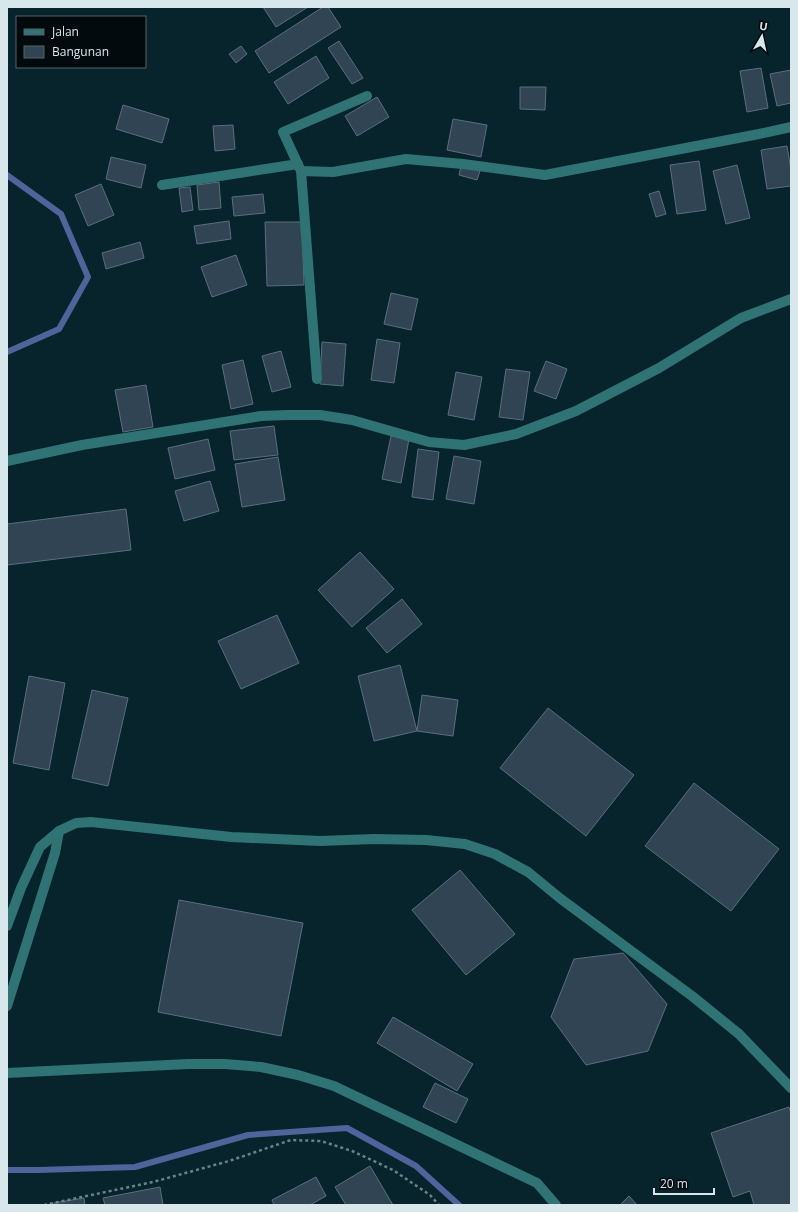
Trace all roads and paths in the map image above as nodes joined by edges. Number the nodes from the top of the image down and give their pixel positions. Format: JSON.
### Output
{"nodes":[{"id":1,"x":366,"y":96,"type":"dead end"},
{"id":2,"x":791,"y":127,"type":"edge"},
{"id":3,"x":300,"y":168,"type":"junction"},
{"id":4,"x":162,"y":185,"type":"dead end"},
{"id":5,"x":791,"y":299,"type":"edge"},
{"id":6,"x":317,"y":379,"type":"dead end"},
{"id":7,"x":7,"y":461,"type":"edge"},
{"id":8,"x":59,"y":831,"type":"junction"},
{"id":9,"x":7,"y":926,"type":"edge"},
{"id":10,"x":7,"y":1006,"type":"edge"},
{"id":11,"x":7,"y":1073,"type":"edge"},
{"id":12,"x":791,"y":1088,"type":"edge"},
{"id":13,"x":44,"y":1205,"type":"edge"},
{"id":14,"x":439,"y":1205,"type":"edge"},
{"id":15,"x":556,"y":1205,"type":"edge"}],
"edges":[{"from":1,"to":3,"type":"street"},
{"from":2,"to":3,"type":"street"},
{"from":3,"to":4,"type":"street"},
{"from":3,"to":6,"type":"street"},
{"from":5,"to":7,"type":"street"},
{"from":8,"to":9,"type":"street"},
{"from":8,"to":10,"type":"street"},
{"from":8,"to":12,"type":"street"},
{"from":11,"to":15,"type":"street"},
{"from":13,"to":14,"type":"path"}]}
